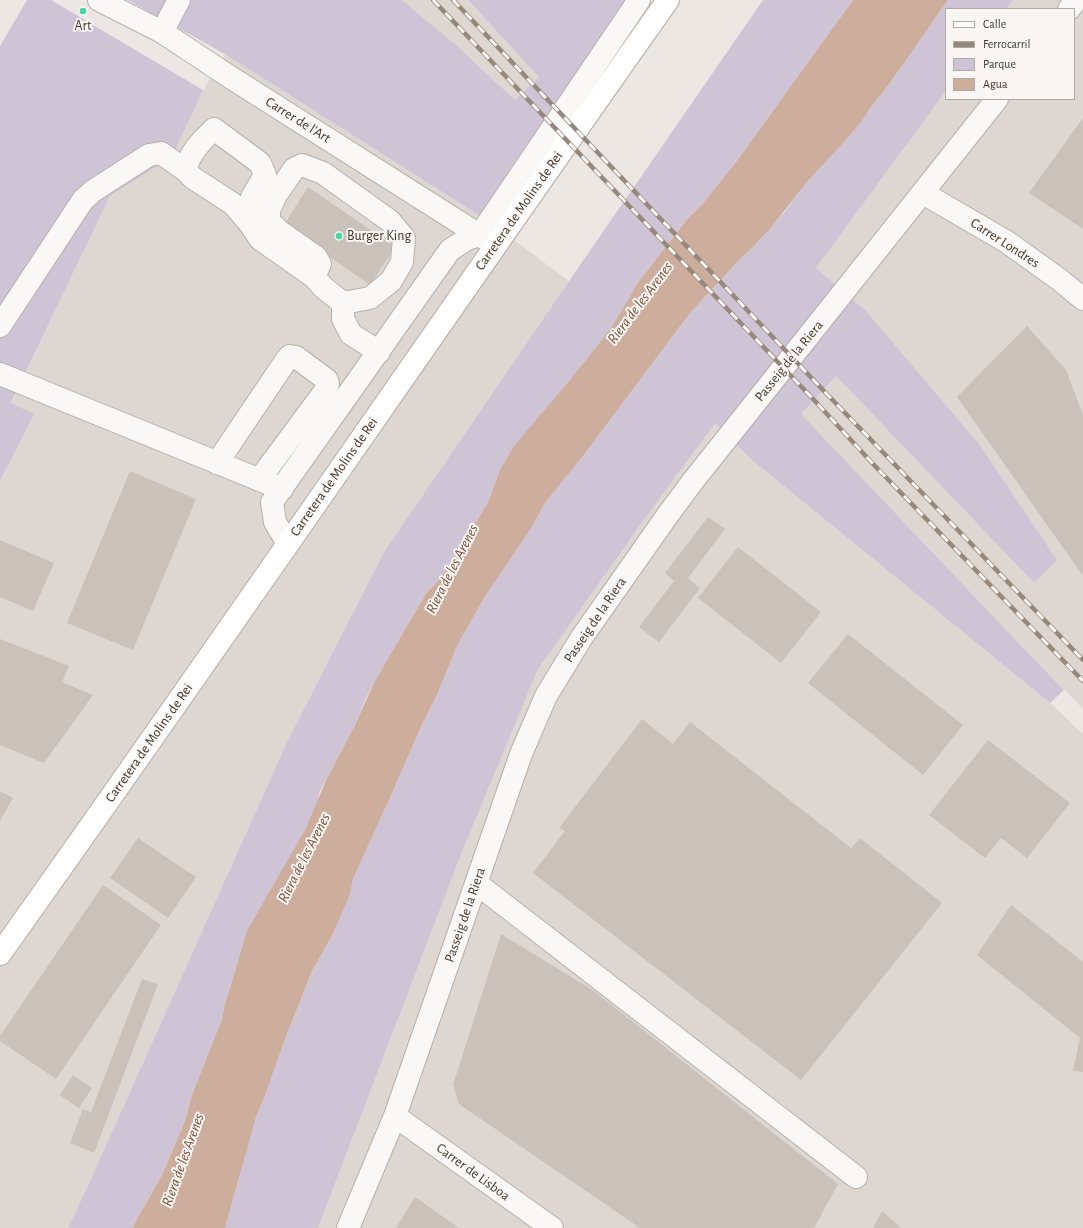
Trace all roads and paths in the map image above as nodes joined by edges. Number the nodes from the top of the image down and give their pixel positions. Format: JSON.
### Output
{"nodes":[{"id":1,"x":99,"y":0,"type":"edge"},
{"id":2,"x":179,"y":0,"type":"edge"},
{"id":3,"x":639,"y":0,"type":"edge"},
{"id":4,"x":668,"y":0,"type":"edge"},
{"id":5,"x":1076,"y":0,"type":"edge"},
{"id":6,"x":1070,"y":8,"type":"edge"},
{"id":7,"x":162,"y":32,"type":"junction"},
{"id":8,"x":996,"y":100,"type":"edge"},
{"id":9,"x":185,"y":170,"type":"junction"},
{"id":10,"x":922,"y":193,"type":"junction"},
{"id":11,"x":250,"y":224,"type":"junction"},
{"id":12,"x":487,"y":240,"type":"junction"},
{"id":13,"x":314,"y":277,"type":"junction"},
{"id":14,"x":1083,"y":299,"type":"edge"},
{"id":15,"x":343,"y":303,"type":"junction"},
{"id":16,"x":0,"y":326,"type":"edge"},
{"id":17,"x":379,"y":352,"type":"junction"},
{"id":18,"x":0,"y":374,"type":"edge"},
{"id":19,"x":217,"y":463,"type":"junction"},
{"id":20,"x":259,"y":480,"type":"junction"},
{"id":21,"x":282,"y":489,"type":"junction"},
{"id":22,"x":288,"y":544,"type":"junction"},
{"id":23,"x":476,"y":883,"type":"junction"},
{"id":24,"x":0,"y":954,"type":"edge"},
{"id":25,"x":395,"y":1116,"type":"junction"},
{"id":26,"x":856,"y":1177,"type":"dead end"},
{"id":27,"x":348,"y":1228,"type":"edge"},
{"id":28,"x":552,"y":1228,"type":"edge"}],
"edges":[{"from":1,"to":7,"type":"street","name":"Carrer de l'Art"},
{"from":2,"to":7,"type":"street"},
{"from":3,"to":12,"type":"street","name":"Carretera de Molins de Rei"},
{"from":4,"to":12,"type":"main road","name":"Carretera de Molins de Rei"},
{"from":5,"to":6,"type":"street"},
{"from":7,"to":12,"type":"street","name":"Carrer de l'Art"},
{"from":8,"to":10,"type":"street","name":"Passeig de la Riera"},
{"from":9,"to":11,"type":"street"},
{"from":9,"to":11,"type":"street"},
{"from":9,"to":16,"type":"street"},
{"from":10,"to":14,"type":"street","name":"Carrer Londres"},
{"from":10,"to":23,"type":"street","name":"Passeig de la Riera"},
{"from":11,"to":13,"type":"street"},
{"from":12,"to":17,"type":"street"},
{"from":12,"to":22,"type":"main road","name":"Carretera de Molins de Rei"},
{"from":13,"to":15,"type":"street"},
{"from":13,"to":15,"type":"street"},
{"from":15,"to":17,"type":"street"},
{"from":17,"to":21,"type":"street"},
{"from":18,"to":19,"type":"street"},
{"from":19,"to":20,"type":"street"},
{"from":19,"to":20,"type":"street"},
{"from":20,"to":21,"type":"street"},
{"from":21,"to":22,"type":"street"},
{"from":22,"to":24,"type":"main road","name":"Carretera de Molins de Rei"},
{"from":23,"to":25,"type":"street","name":"Passeig de la Riera"},
{"from":23,"to":26,"type":"street"},
{"from":25,"to":27,"type":"street","name":"Passeig de la Riera"},
{"from":25,"to":28,"type":"street","name":"Carrer de Lisboa"}]}
